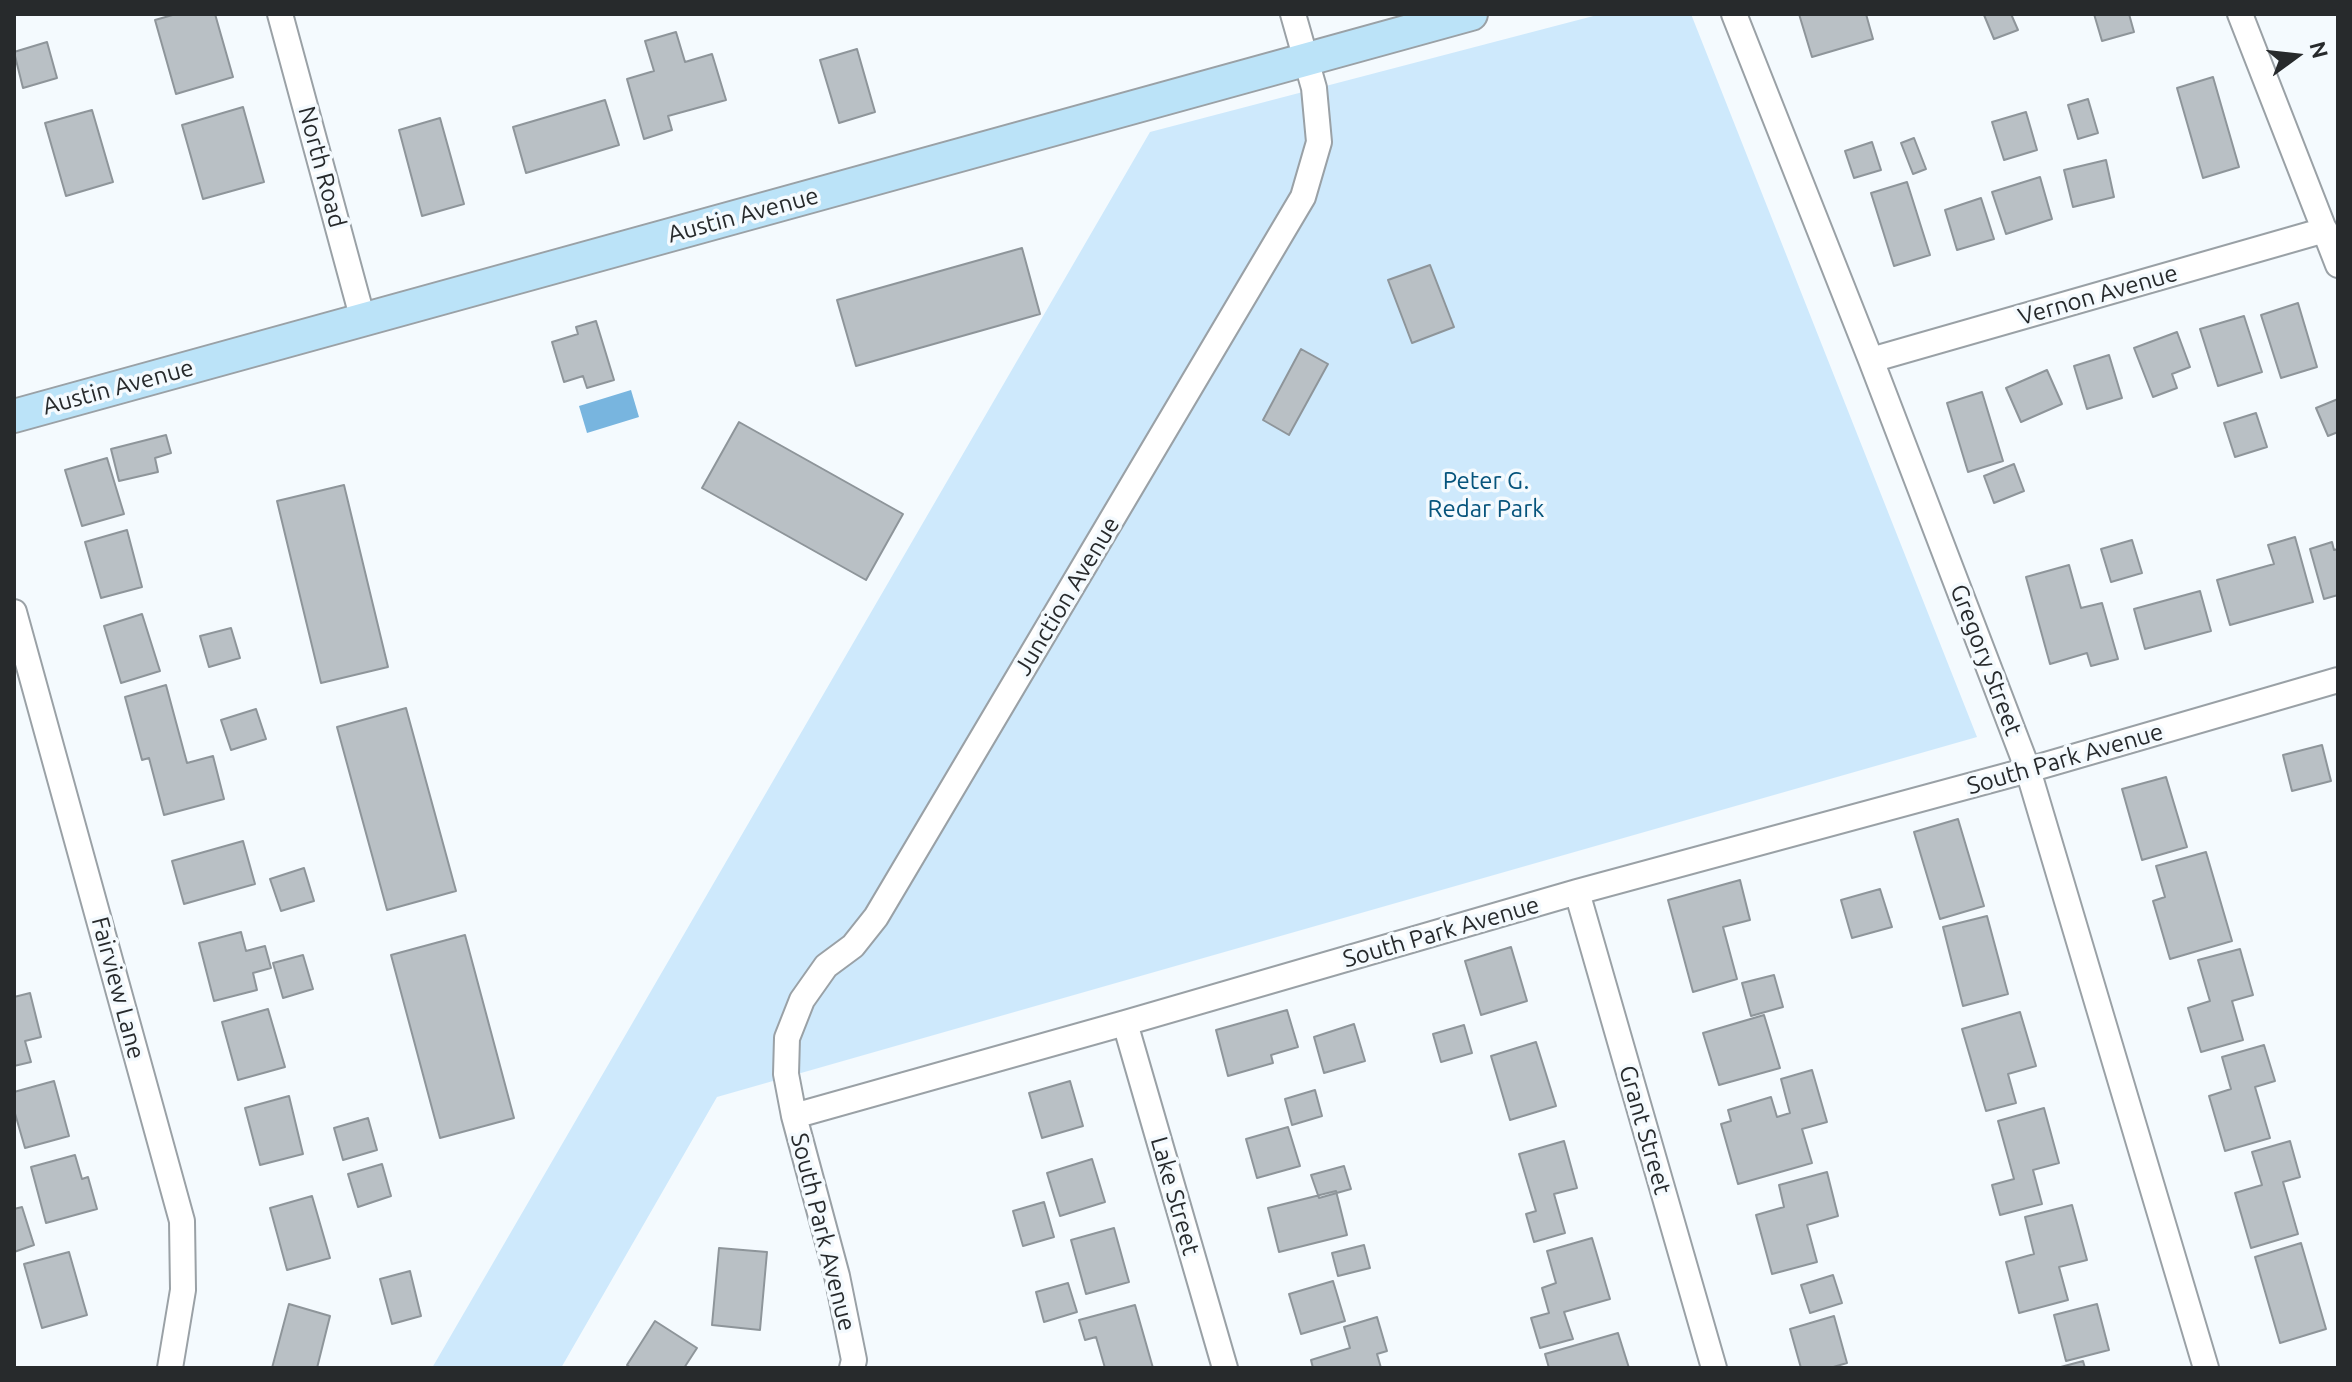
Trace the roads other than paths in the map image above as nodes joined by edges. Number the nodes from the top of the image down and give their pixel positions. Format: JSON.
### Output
{"nodes":[{"id":1,"x":280,"y":14,"type":"edge"},
{"id":2,"x":1293,"y":14,"type":"edge"},
{"id":3,"x":1471,"y":14,"type":"edge"},
{"id":4,"x":1734,"y":14,"type":"edge"},
{"id":5,"x":2240,"y":14,"type":"edge"},
{"id":6,"x":1306,"y":59,"type":"junction"},
{"id":7,"x":2325,"y":230,"type":"junction"},
{"id":8,"x":2338,"y":265,"type":"edge"},
{"id":9,"x":363,"y":320,"type":"junction"},
{"id":10,"x":1871,"y":360,"type":"junction"},
{"id":11,"x":14,"y":416,"type":"edge"},
{"id":12,"x":14,"y":612,"type":"edge"},
{"id":13,"x":2338,"y":680,"type":"edge"},
{"id":14,"x":2028,"y":770,"type":"junction"},
{"id":15,"x":1577,"y":892,"type":"junction"},
{"id":16,"x":1125,"y":1023,"type":"junction"},
{"id":17,"x":794,"y":1116,"type":"junction"},
{"id":18,"x":170,"y":1368,"type":"edge"},
{"id":19,"x":852,"y":1368,"type":"edge"},
{"id":20,"x":1225,"y":1368,"type":"edge"},
{"id":21,"x":1714,"y":1368,"type":"edge"},
{"id":22,"x":2206,"y":1368,"type":"edge"}],
"edges":[{"from":1,"to":9,"type":"street","name":"North Road"},
{"from":2,"to":6,"type":"street","name":"Junction Avenue"},
{"from":3,"to":6,"type":"street","name":"Austin Avenue"},
{"from":4,"to":10,"type":"street","name":"Gregory Street"},
{"from":5,"to":7,"type":"street"},
{"from":6,"to":9,"type":"street","name":"Austin Avenue"},
{"from":6,"to":17,"type":"street","name":"Junction Avenue"},
{"from":7,"to":8,"type":"street"},
{"from":7,"to":10,"type":"street","name":"Vernon Avenue"},
{"from":9,"to":11,"type":"street","name":"Austin Avenue"},
{"from":10,"to":14,"type":"street","name":"Gregory Street"},
{"from":12,"to":18,"type":"street","name":"Fairview Lane"},
{"from":13,"to":14,"type":"street","name":"South Park Avenue"},
{"from":14,"to":15,"type":"street","name":"South Park Avenue"},
{"from":14,"to":22,"type":"street","name":"Gregory Street"},
{"from":15,"to":16,"type":"street","name":"South Park Avenue"},
{"from":15,"to":21,"type":"street","name":"Grant Street"},
{"from":16,"to":17,"type":"street","name":"South Park Avenue"},
{"from":16,"to":20,"type":"street","name":"Lake Street"},
{"from":17,"to":19,"type":"street","name":"South Park Avenue"}]}
